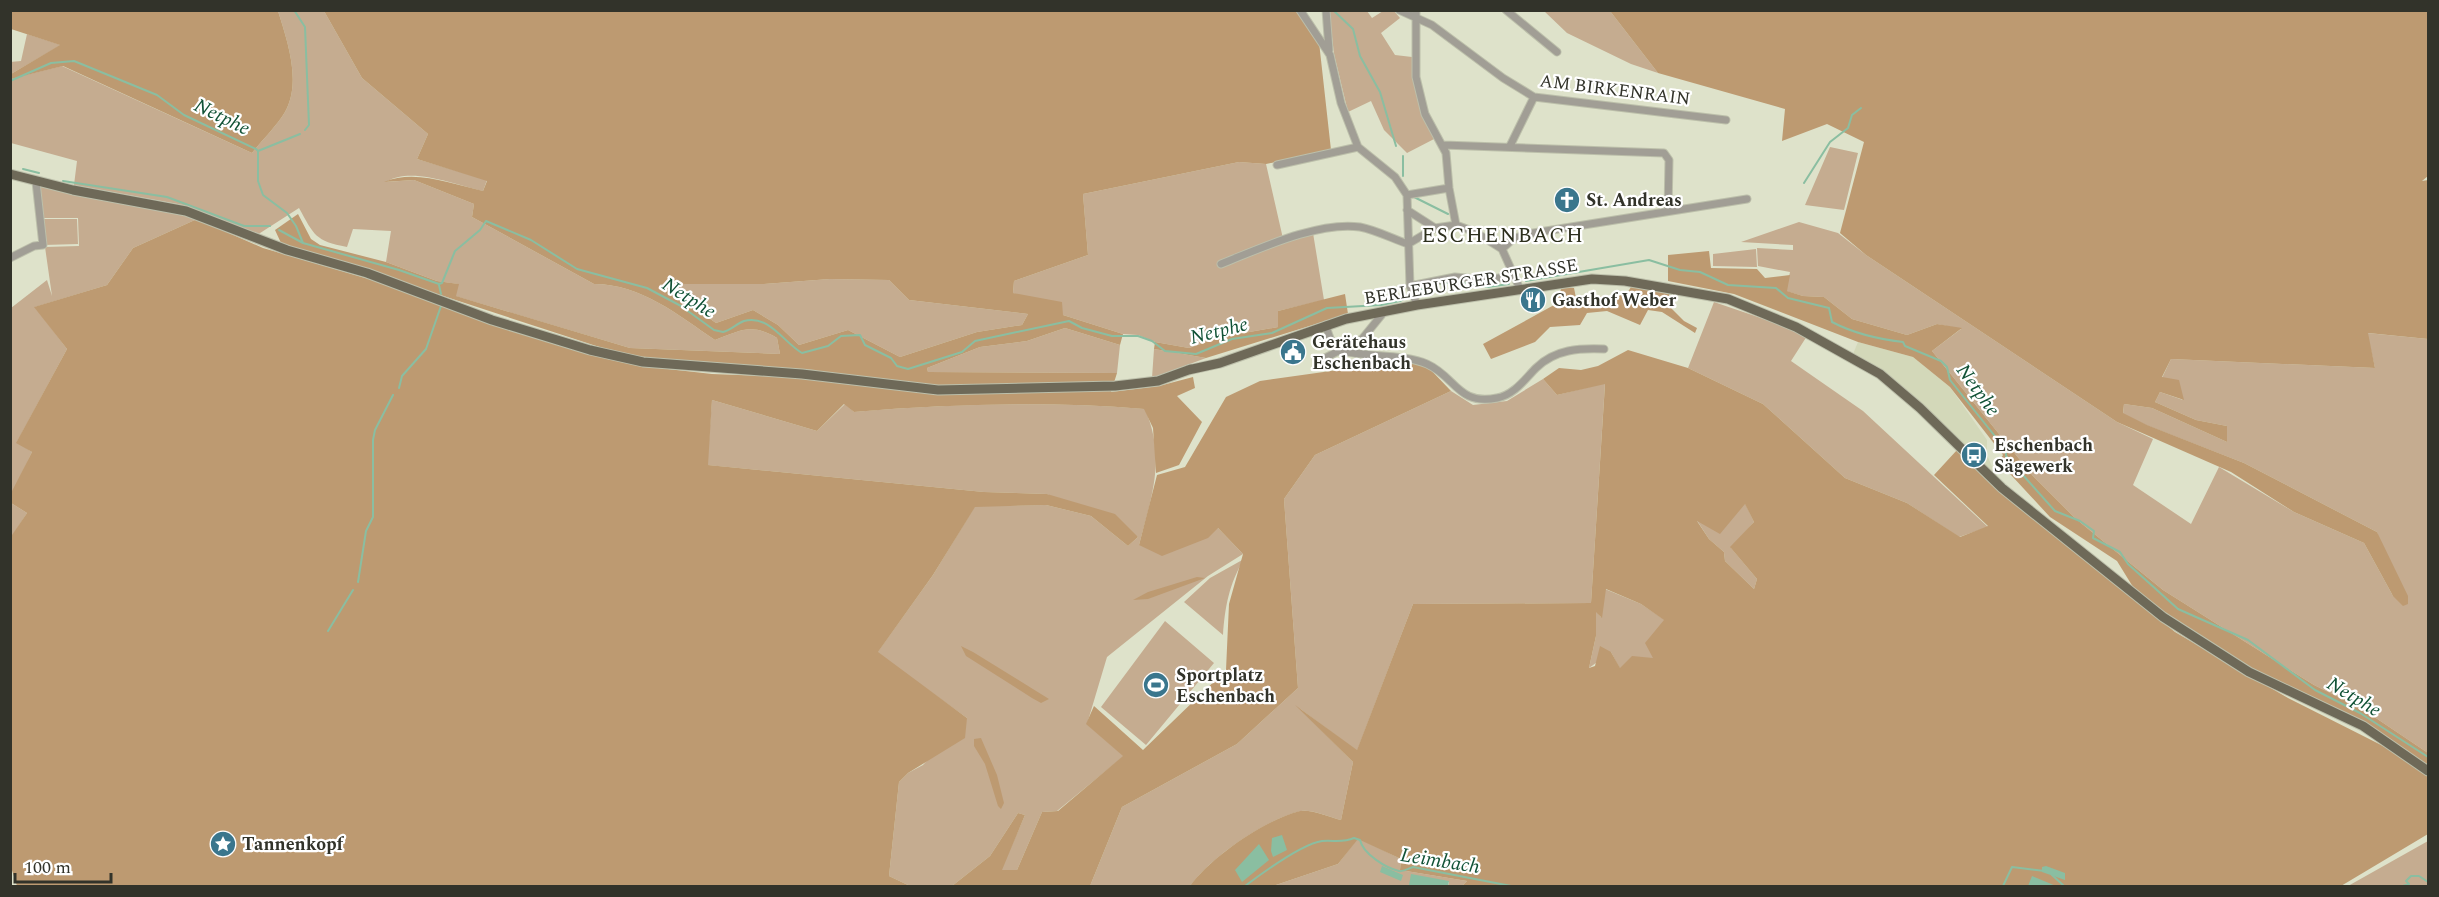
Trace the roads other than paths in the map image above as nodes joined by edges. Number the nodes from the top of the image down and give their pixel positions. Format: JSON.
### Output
{"nodes":[{"id":1,"x":1300,"y":10,"type":"edge"},
{"id":2,"x":1326,"y":10,"type":"edge"},
{"id":3,"x":1399,"y":10,"type":"edge"},
{"id":4,"x":1506,"y":10,"type":"edge"},
{"id":5,"x":1416,"y":15,"type":"edge"},
{"id":6,"x":1557,"y":52,"type":"dead end"},
{"id":7,"x":1330,"y":55,"type":"junction"},
{"id":8,"x":1534,"y":97,"type":"junction"},
{"id":9,"x":1726,"y":120,"type":"dead end"},
{"id":10,"x":1443,"y":146,"type":"junction"},
{"id":11,"x":1510,"y":146,"type":"junction"},
{"id":12,"x":1358,"y":147,"type":"junction"},
{"id":13,"x":1277,"y":165,"type":"dead end"},
{"id":14,"x":10,"y":174,"type":"edge"},
{"id":15,"x":36,"y":182,"type":"junction"},
{"id":16,"x":1449,"y":188,"type":"junction"},
{"id":17,"x":1407,"y":195,"type":"junction"},
{"id":18,"x":1747,"y":199,"type":"dead end"},
{"id":19,"x":1407,"y":210,"type":"junction"},
{"id":20,"x":1668,"y":212,"type":"junction"},
{"id":21,"x":1456,"y":225,"type":"junction"},
{"id":22,"x":1435,"y":228,"type":"junction"},
{"id":23,"x":1408,"y":244,"type":"junction"},
{"id":24,"x":1502,"y":249,"type":"junction"},
{"id":25,"x":10,"y":258,"type":"edge"},
{"id":26,"x":1221,"y":264,"type":"dead end"},
{"id":27,"x":1515,"y":274,"type":"junction"},
{"id":28,"x":1411,"y":288,"type":"junction"},
{"id":29,"x":1520,"y":289,"type":"junction"},
{"id":30,"x":1416,"y":302,"type":"junction"},
{"id":31,"x":1384,"y":312,"type":"junction"},
{"id":32,"x":1326,"y":324,"type":"junction"},
{"id":33,"x":1604,"y":349,"type":"dead end"},
{"id":34,"x":1342,"y":351,"type":"junction"},
{"id":35,"x":1318,"y":361,"type":"dead end"},
{"id":36,"x":2428,"y":771,"type":"edge"}],
"edges":[{"from":1,"to":7,"type":"street"},
{"from":2,"to":7,"type":"street"},
{"from":3,"to":5,"type":"street","name":"AM BIRKENRAIN"},
{"from":4,"to":6,"type":"street"},
{"from":5,"to":8,"type":"street","name":"AM BIRKENRAIN"},
{"from":5,"to":10,"type":"street"},
{"from":7,"to":12,"type":"street"},
{"from":8,"to":9,"type":"street","name":"AM BIRKENRAIN"},
{"from":8,"to":11,"type":"street"},
{"from":10,"to":11,"type":"street"},
{"from":10,"to":16,"type":"street"},
{"from":11,"to":20,"type":"street"},
{"from":12,"to":13,"type":"street"},
{"from":12,"to":17,"type":"street"},
{"from":14,"to":15,"type":"main road","name":"BERLEBURGER STRASSE"},
{"from":15,"to":25,"type":"street"},
{"from":15,"to":32,"type":"main road","name":"BERLEBURGER STRASSE"},
{"from":16,"to":17,"type":"street"},
{"from":16,"to":21,"type":"street"},
{"from":17,"to":19,"type":"street"},
{"from":18,"to":20,"type":"street"},
{"from":19,"to":22,"type":"street"},
{"from":19,"to":23,"type":"street"},
{"from":20,"to":24,"type":"street"},
{"from":21,"to":22,"type":"street"},
{"from":21,"to":24,"type":"street"},
{"from":22,"to":23,"type":"street"},
{"from":23,"to":26,"type":"street"},
{"from":23,"to":28,"type":"street"},
{"from":24,"to":27,"type":"street"},
{"from":27,"to":28,"type":"street"},
{"from":27,"to":29,"type":"street"},
{"from":28,"to":30,"type":"street"},
{"from":29,"to":30,"type":"main road","name":"BERLEBURGER STRASSE"},
{"from":29,"to":36,"type":"main road","name":"BERLEBURGER STRASSE"},
{"from":30,"to":31,"type":"main road","name":"BERLEBURGER STRASSE"},
{"from":31,"to":32,"type":"main road","name":"BERLEBURGER STRASSE"},
{"from":31,"to":34,"type":"street"},
{"from":32,"to":34,"type":"street"},
{"from":33,"to":34,"type":"street"},
{"from":34,"to":35,"type":"street"}]}
